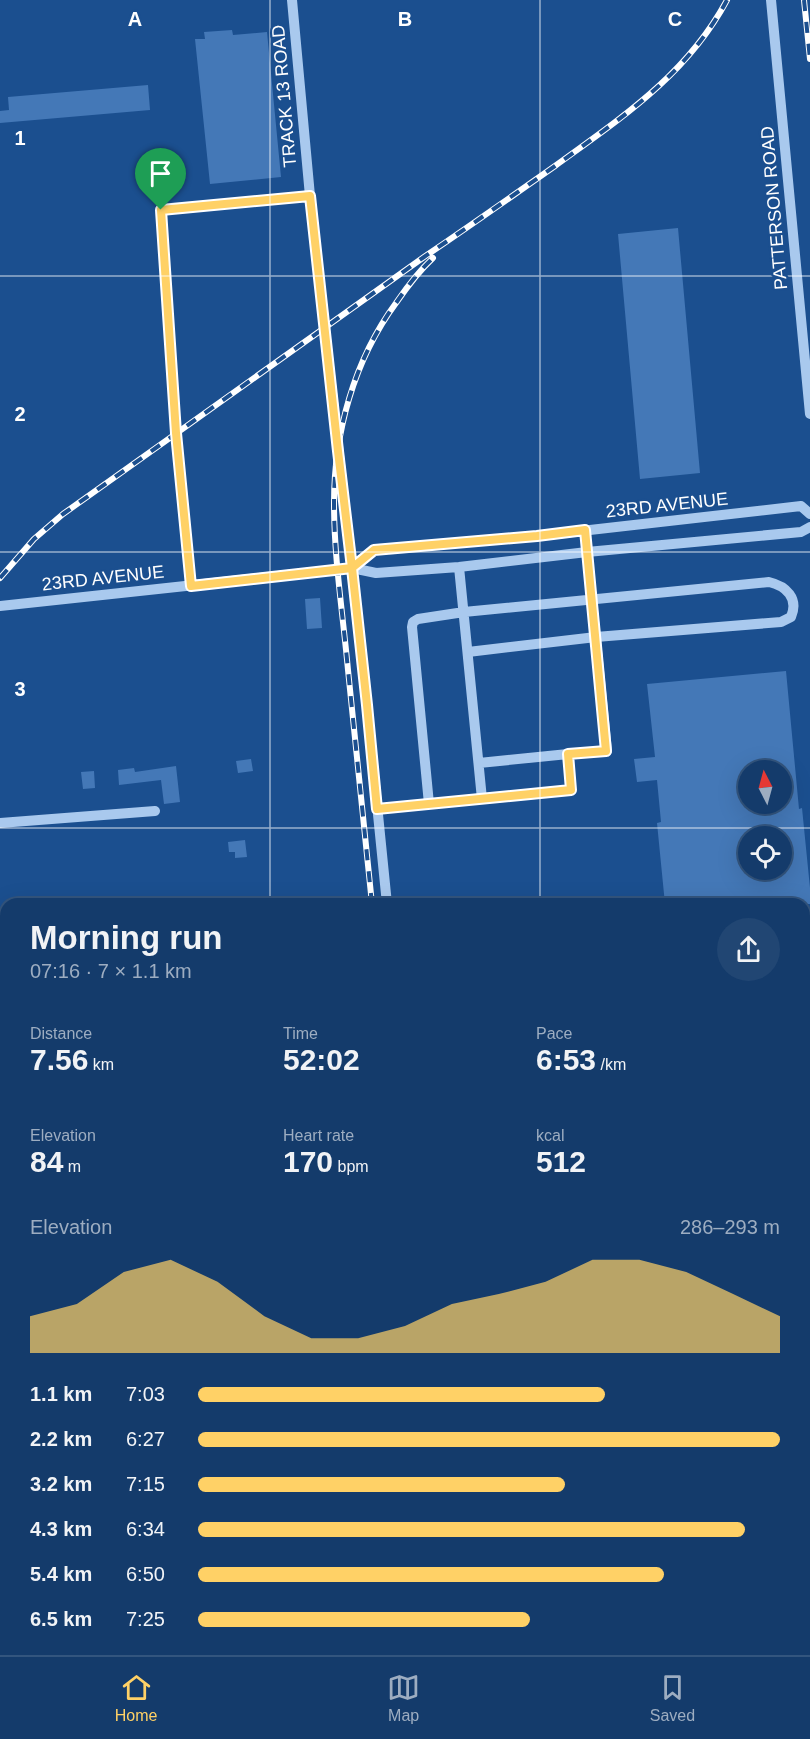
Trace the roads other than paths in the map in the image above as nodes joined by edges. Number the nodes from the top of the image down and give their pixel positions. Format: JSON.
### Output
{"nodes":[{"id":1,"x":292,"y":0,"type":"edge"},
{"id":2,"x":771,"y":0,"type":"edge"},
{"id":3,"x":310,"y":196,"type":"junction"},
{"id":4,"x":810,"y":414,"type":"edge"},
{"id":5,"x":810,"y":514,"type":"edge"},
{"id":6,"x":810,"y":527,"type":"edge"},
{"id":7,"x":585,"y":530,"type":"junction"},
{"id":8,"x":587,"y":552,"type":"junction"},
{"id":9,"x":459,"y":567,"type":"junction"},
{"id":10,"x":352,"y":568,"type":"junction"},
{"id":11,"x":191,"y":586,"type":"junction"},
{"id":12,"x":592,"y":598,"type":"junction"},
{"id":13,"x":0,"y":606,"type":"edge"},
{"id":14,"x":464,"y":612,"type":"junction"},
{"id":15,"x":596,"y":637,"type":"junction"},
{"id":16,"x":468,"y":652,"type":"junction"},
{"id":17,"x":568,"y":754,"type":"junction"},
{"id":18,"x":479,"y":763,"type":"junction"},
{"id":19,"x":482,"y":799,"type":"junction"},
{"id":20,"x":429,"y":804,"type":"junction"},
{"id":21,"x":377,"y":809,"type":"junction"},
{"id":22,"x":155,"y":811,"type":"dead end"},
{"id":23,"x":0,"y":813,"type":"edge"},
{"id":24,"x":14,"y":822,"type":"junction"},
{"id":25,"x":0,"y":823,"type":"edge"},
{"id":26,"x":386,"y":898,"type":"edge"}],
"edges":[{"from":1,"to":3,"type":"street","name":"TRACK 13 ROAD"},
{"from":2,"to":4,"type":"street","name":"PATTERSON ROAD"},
{"from":3,"to":10,"type":"street","name":"TRACK 13 ROAD"},
{"from":3,"to":11,"type":"street"},
{"from":5,"to":7,"type":"street","name":"23RD AVENUE"},
{"from":6,"to":8,"type":"street","name":"23RD AVENUE"},
{"from":7,"to":8,"type":"street"},
{"from":7,"to":10,"type":"street","name":"23RD AVENUE"},
{"from":8,"to":9,"type":"street","name":"23RD AVENUE"},
{"from":8,"to":12,"type":"street"},
{"from":9,"to":10,"type":"street","name":"23RD AVENUE"},
{"from":9,"to":14,"type":"street"},
{"from":10,"to":11,"type":"street","name":"23RD AVENUE"},
{"from":10,"to":21,"type":"street","name":"TRACK 13 ROAD"},
{"from":11,"to":13,"type":"street","name":"23RD AVENUE"},
{"from":12,"to":14,"type":"street"},
{"from":12,"to":15,"type":"street"},
{"from":12,"to":15,"type":"street"},
{"from":14,"to":16,"type":"street"},
{"from":14,"to":20,"type":"street"},
{"from":15,"to":16,"type":"street"},
{"from":15,"to":17,"type":"street"},
{"from":16,"to":18,"type":"street"},
{"from":17,"to":18,"type":"street"},
{"from":17,"to":19,"type":"street"},
{"from":18,"to":19,"type":"street"},
{"from":19,"to":20,"type":"street"},
{"from":20,"to":21,"type":"street"},
{"from":21,"to":26,"type":"street","name":"TRACK 13 ROAD"},
{"from":22,"to":24,"type":"street"},
{"from":23,"to":24,"type":"street"},
{"from":24,"to":25,"type":"street"}]}
